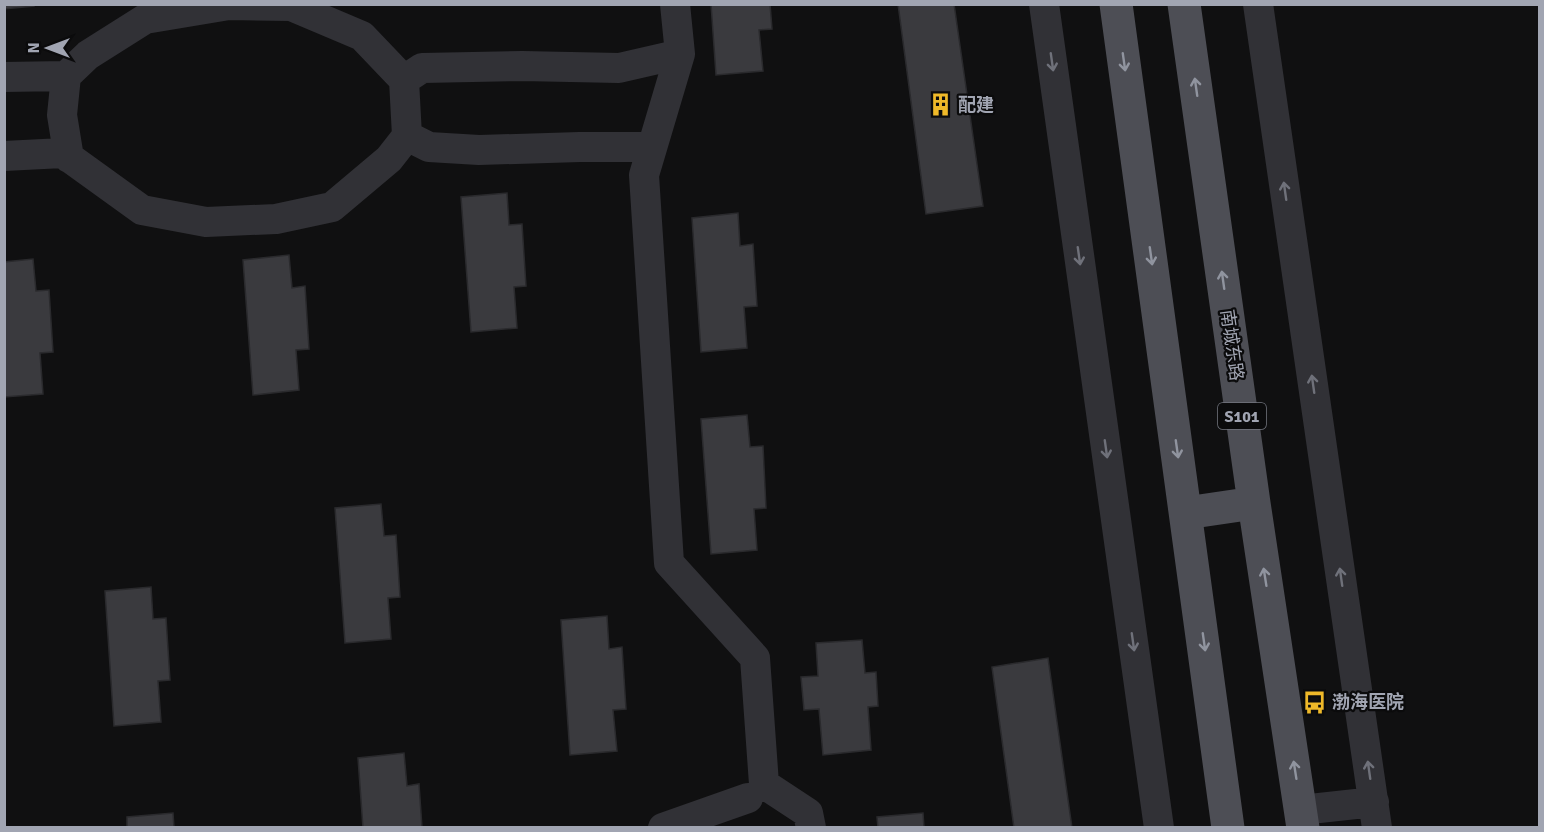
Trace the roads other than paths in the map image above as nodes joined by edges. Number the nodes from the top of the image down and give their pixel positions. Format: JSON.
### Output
{"nodes":[{"id":1,"x":675,"y":4,"type":"edge"},
{"id":2,"x":1044,"y":4,"type":"edge"},
{"id":3,"x":1116,"y":4,"type":"edge"},
{"id":4,"x":1184,"y":4,"type":"edge"},
{"id":5,"x":1258,"y":4,"type":"edge"},
{"id":6,"x":680,"y":54,"type":"junction"},
{"id":7,"x":66,"y":76,"type":"junction"},
{"id":8,"x":4,"y":77,"type":"edge"},
{"id":9,"x":404,"y":80,"type":"junction"},
{"id":10,"x":407,"y":136,"type":"junction"},
{"id":11,"x":652,"y":147,"type":"junction"},
{"id":12,"x":4,"y":156,"type":"edge"},
{"id":13,"x":69,"y":158,"type":"junction"},
{"id":14,"x":1254,"y":503,"type":"junction"},
{"id":15,"x":1186,"y":513,"type":"junction"},
{"id":16,"x":748,"y":798,"type":"dead end"},
{"id":17,"x":1375,"y":815,"type":"edge"},
{"id":18,"x":1302,"y":819,"type":"edge"},
{"id":19,"x":663,"y":828,"type":"edge"},
{"id":20,"x":811,"y":828,"type":"edge"},
{"id":21,"x":1159,"y":828,"type":"edge"},
{"id":22,"x":1228,"y":828,"type":"edge"}],
"edges":[{"from":1,"to":6,"type":"street"},
{"from":2,"to":21,"type":"street","one_way":true},
{"from":3,"to":15,"type":"main road","one_way":true},
{"from":14,"to":4,"type":"main road","name":"南城东路","number":"S101","one_way":true},
{"from":17,"to":5,"type":"street","one_way":true},
{"from":6,"to":9,"type":"street"},
{"from":6,"to":11,"type":"street"},
{"from":7,"to":8,"type":"street"},
{"from":7,"to":9,"type":"street"},
{"from":7,"to":13,"type":"street"},
{"from":9,"to":10,"type":"street"},
{"from":10,"to":11,"type":"street"},
{"from":10,"to":13,"type":"street"},
{"from":11,"to":20,"type":"street"},
{"from":12,"to":13,"type":"street"},
{"from":14,"to":15,"type":"main road"},
{"from":18,"to":14,"type":"main road","name":"南城东路","number":"S101","one_way":true},
{"from":15,"to":22,"type":"main road","one_way":true},
{"from":16,"to":19,"type":"street"},
{"from":17,"to":18,"type":"street"}]}
